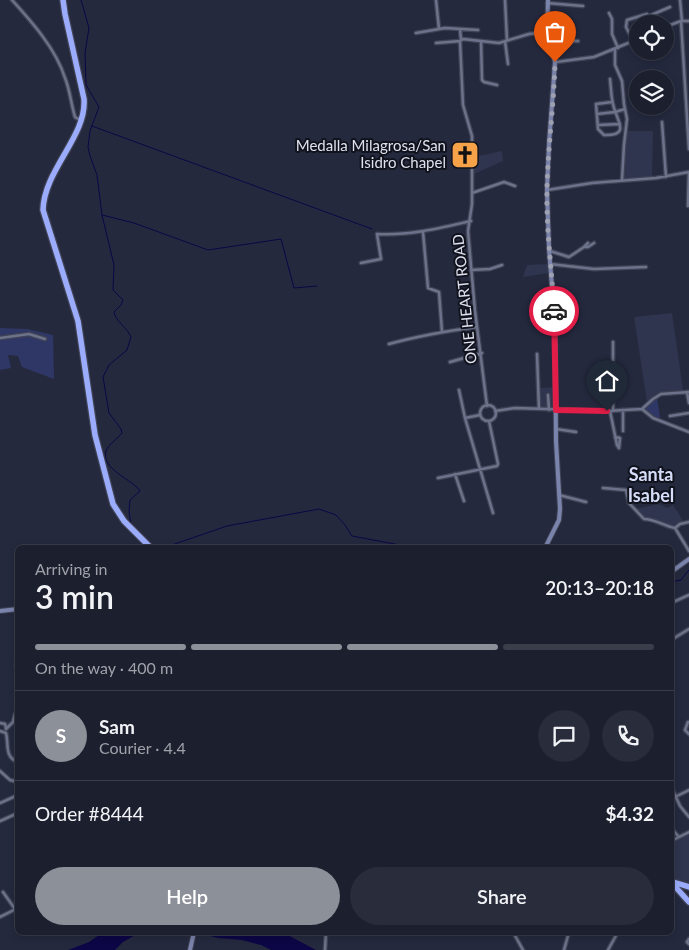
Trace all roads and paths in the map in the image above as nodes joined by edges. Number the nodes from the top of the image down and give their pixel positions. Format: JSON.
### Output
{"nodes":[{"id":1,"x":12,"y":0,"type":"edge"},
{"id":2,"x":63,"y":0,"type":"edge"},
{"id":3,"x":436,"y":0,"type":"edge"},
{"id":4,"x":505,"y":0,"type":"edge"},
{"id":5,"x":680,"y":0,"type":"edge"},
{"id":6,"x":548,"y":2,"type":"edge"},
{"id":7,"x":583,"y":6,"type":"dead end"},
{"id":8,"x":670,"y":7,"type":"dead end"},
{"id":9,"x":609,"y":13,"type":"dead end"},
{"id":10,"x":651,"y":15,"type":"edge"},
{"id":11,"x":629,"y":20,"type":"edge"},
{"id":12,"x":682,"y":21,"type":"junction"},
{"id":13,"x":689,"y":21,"type":"edge"},
{"id":14,"x":674,"y":24,"type":"edge"},
{"id":15,"x":439,"y":29,"type":"junction"},
{"id":16,"x":460,"y":29,"type":"junction"},
{"id":17,"x":478,"y":30,"type":"dead end"},
{"id":18,"x":548,"y":32,"type":"junction"},
{"id":19,"x":416,"y":33,"type":"dead end"},
{"id":20,"x":629,"y":33,"type":"edge"},
{"id":21,"x":461,"y":41,"type":"junction"},
{"id":22,"x":481,"y":41,"type":"junction"},
{"id":23,"x":506,"y":41,"type":"junction"},
{"id":24,"x":578,"y":41,"type":"dead end"},
{"id":25,"x":436,"y":43,"type":"dead end"},
{"id":26,"x":629,"y":43,"type":"edge"},
{"id":27,"x":551,"y":47,"type":"junction"},
{"id":28,"x":616,"y":49,"type":"junction"},
{"id":29,"x":555,"y":62,"type":"junction"},
{"id":30,"x":508,"y":64,"type":"dead end"},
{"id":31,"x":610,"y":79,"type":"dead end"},
{"id":32,"x":497,"y":85,"type":"dead end"},
{"id":33,"x":612,"y":102,"type":"junction"},
{"id":34,"x":625,"y":109,"type":"junction"},
{"id":35,"x":616,"y":112,"type":"junction"},
{"id":36,"x":597,"y":114,"type":"junction"},
{"id":37,"x":81,"y":121,"type":"junction"},
{"id":38,"x":662,"y":122,"type":"dead end"},
{"id":39,"x":620,"y":124,"type":"junction"},
{"id":40,"x":598,"y":125,"type":"junction"},
{"id":41,"x":689,"y":149,"type":"edge"},
{"id":42,"x":689,"y":172,"type":"edge"},
{"id":43,"x":666,"y":177,"type":"junction"},
{"id":44,"x":622,"y":181,"type":"junction"},
{"id":45,"x":515,"y":186,"type":"dead end"},
{"id":46,"x":547,"y":190,"type":"junction"},
{"id":47,"x":472,"y":193,"type":"junction"},
{"id":48,"x":688,"y":200,"type":"edge"},
{"id":49,"x":688,"y":206,"type":"dead end"},
{"id":50,"x":471,"y":221,"type":"junction"},
{"id":51,"x":423,"y":232,"type":"junction"},
{"id":52,"x":588,"y":243,"type":"dead end"},
{"id":53,"x":594,"y":243,"type":"dead end"},
{"id":54,"x":584,"y":247,"type":"junction"},
{"id":55,"x":549,"y":250,"type":"junction"},
{"id":56,"x":361,"y":263,"type":"dead end"},
{"id":57,"x":550,"y":264,"type":"junction"},
{"id":58,"x":502,"y":266,"type":"dead end"},
{"id":59,"x":646,"y":268,"type":"dead end"},
{"id":60,"x":472,"y":270,"type":"junction"},
{"id":61,"x":477,"y":326,"type":"junction"},
{"id":62,"x":442,"y":332,"type":"junction"},
{"id":63,"x":0,"y":338,"type":"edge"},
{"id":64,"x":45,"y":339,"type":"dead end"},
{"id":65,"x":613,"y":342,"type":"dead end"},
{"id":66,"x":389,"y":344,"type":"dead end"},
{"id":67,"x":482,"y":353,"type":"junction"},
{"id":68,"x":537,"y":354,"type":"dead end"},
{"id":69,"x":450,"y":362,"type":"dead end"},
{"id":70,"x":605,"y":376,"type":"dead end"},
{"id":71,"x":458,"y":390,"type":"dead end"},
{"id":72,"x":688,"y":392,"type":"edge"},
{"id":73,"x":548,"y":395,"type":"dead end"},
{"id":74,"x":689,"y":402,"type":"edge"},
{"id":75,"x":487,"y":406,"type":"junction"},
{"id":76,"x":538,"y":409,"type":"junction"},
{"id":77,"x":642,"y":409,"type":"junction"},
{"id":78,"x":549,"y":410,"type":"junction"},
{"id":79,"x":556,"y":410,"type":"junction"},
{"id":80,"x":623,"y":410,"type":"junction"},
{"id":81,"x":495,"y":411,"type":"junction"},
{"id":82,"x":608,"y":411,"type":"junction"},
{"id":83,"x":614,"y":411,"type":"junction"},
{"id":84,"x":689,"y":413,"type":"edge"},
{"id":85,"x":480,"y":415,"type":"junction"},
{"id":86,"x":670,"y":416,"type":"dead end"},
{"id":87,"x":465,"y":418,"type":"junction"},
{"id":88,"x":489,"y":421,"type":"junction"},
{"id":89,"x":556,"y":429,"type":"junction"},
{"id":90,"x":688,"y":431,"type":"edge"},
{"id":91,"x":576,"y":432,"type":"dead end"},
{"id":92,"x":623,"y":432,"type":"dead end"},
{"id":93,"x":615,"y":437,"type":"dead end"},
{"id":94,"x":481,"y":470,"type":"junction"},
{"id":95,"x":455,"y":474,"type":"junction"},
{"id":96,"x":438,"y":478,"type":"dead end"},
{"id":97,"x":603,"y":488,"type":"dead end"},
{"id":98,"x":559,"y":495,"type":"junction"},
{"id":99,"x":464,"y":501,"type":"dead end"},
{"id":100,"x":586,"y":502,"type":"dead end"},
{"id":101,"x":493,"y":513,"type":"dead end"},
{"id":102,"x":689,"y":522,"type":"edge"},
{"id":103,"x":675,"y":528,"type":"junction"},
{"id":104,"x":149,"y":545,"type":"edge"},
{"id":105,"x":546,"y":545,"type":"edge"},
{"id":106,"x":689,"y":551,"type":"edge"},
{"id":107,"x":689,"y":559,"type":"edge"},
{"id":108,"x":674,"y":570,"type":"edge"},
{"id":109,"x":689,"y":595,"type":"edge"},
{"id":110,"x":674,"y":602,"type":"edge"},
{"id":111,"x":15,"y":609,"type":"edge"},
{"id":112,"x":0,"y":611,"type":"edge"},
{"id":113,"x":689,"y":629,"type":"edge"},
{"id":114,"x":674,"y":638,"type":"edge"},
{"id":115,"x":15,"y":714,"type":"dead end"},
{"id":116,"x":688,"y":722,"type":"edge"},
{"id":117,"x":0,"y":723,"type":"edge"},
{"id":118,"x":2,"y":730,"type":"edge"},
{"id":119,"x":689,"y":734,"type":"edge"},
{"id":120,"x":15,"y":761,"type":"edge"},
{"id":121,"x":0,"y":773,"type":"edge"},
{"id":122,"x":15,"y":781,"type":"edge"},
{"id":123,"x":689,"y":790,"type":"edge"},
{"id":124,"x":674,"y":792,"type":"edge"},
{"id":125,"x":15,"y":796,"type":"edge"},
{"id":126,"x":677,"y":797,"type":"junction"},
{"id":127,"x":0,"y":803,"type":"edge"},
{"id":128,"x":15,"y":814,"type":"edge"},
{"id":129,"x":689,"y":816,"type":"edge"},
{"id":130,"x":0,"y":821,"type":"edge"},
{"id":131,"x":674,"y":831,"type":"edge"},
{"id":132,"x":689,"y":832,"type":"edge"},
{"id":133,"x":679,"y":837,"type":"junction"},
{"id":134,"x":674,"y":840,"type":"edge"},
{"id":135,"x":684,"y":888,"type":"edge"},
{"id":136,"x":3,"y":892,"type":"dead end"},
{"id":137,"x":689,"y":902,"type":"edge"},
{"id":138,"x":15,"y":907,"type":"edge"},
{"id":139,"x":15,"y":909,"type":"edge"},
{"id":140,"x":0,"y":917,"type":"edge"},
{"id":141,"x":193,"y":935,"type":"edge"},
{"id":142,"x":326,"y":935,"type":"edge"},
{"id":143,"x":515,"y":935,"type":"edge"},
{"id":144,"x":568,"y":935,"type":"edge"},
{"id":145,"x":616,"y":935,"type":"edge"},
{"id":146,"x":689,"y":939,"type":"edge"},
{"id":147,"x":689,"y":944,"type":"edge"},
{"id":148,"x":190,"y":950,"type":"edge"},
{"id":149,"x":325,"y":950,"type":"edge"},
{"id":150,"x":523,"y":950,"type":"edge"},
{"id":151,"x":564,"y":950,"type":"edge"},
{"id":152,"x":608,"y":950,"type":"edge"}],
"edges":[{"from":1,"to":37,"type":"street"},
{"from":2,"to":37,"type":"highway"},
{"from":3,"to":15,"type":"street"},
{"from":4,"to":23,"type":"street"},
{"from":5,"to":12,"type":"street"},
{"from":6,"to":7,"type":"street"},
{"from":6,"to":18,"type":"street"},
{"from":8,"to":10,"type":"street"},
{"from":9,"to":28,"type":"street"},
{"from":11,"to":20,"type":"street"},
{"from":12,"to":13,"type":"street"},
{"from":12,"to":14,"type":"street"},
{"from":12,"to":41,"type":"street"},
{"from":15,"to":16,"type":"street"},
{"from":15,"to":19,"type":"street"},
{"from":16,"to":17,"type":"street"},
{"from":16,"to":21,"type":"street","name":"ONE HEART ROAD"},
{"from":18,"to":23,"type":"street"},
{"from":18,"to":27,"type":"street"},
{"from":21,"to":22,"type":"street"},
{"from":21,"to":25,"type":"street"},
{"from":21,"to":47,"type":"street","name":"ONE HEART ROAD"},
{"from":22,"to":23,"type":"street"},
{"from":22,"to":32,"type":"street"},
{"from":23,"to":30,"type":"street"},
{"from":24,"to":27,"type":"street"},
{"from":26,"to":28,"type":"street"},
{"from":27,"to":29,"type":"street"},
{"from":28,"to":29,"type":"street"},
{"from":28,"to":34,"type":"street"},
{"from":29,"to":46,"type":"street"},
{"from":31,"to":33,"type":"street"},
{"from":33,"to":35,"type":"street"},
{"from":33,"to":36,"type":"street"},
{"from":34,"to":35,"type":"street"},
{"from":34,"to":44,"type":"street"},
{"from":35,"to":36,"type":"street"},
{"from":35,"to":39,"type":"street"},
{"from":36,"to":40,"type":"street"},
{"from":37,"to":104,"type":"highway"},
{"from":38,"to":43,"type":"street"},
{"from":39,"to":40,"type":"street"},
{"from":39,"to":40,"type":"street"},
{"from":42,"to":43,"type":"street"},
{"from":42,"to":48,"type":"street"},
{"from":43,"to":44,"type":"street"},
{"from":44,"to":46,"type":"street"},
{"from":45,"to":47,"type":"street"},
{"from":46,"to":55,"type":"street"},
{"from":47,"to":50,"type":"street","name":"ONE HEART ROAD"},
{"from":48,"to":49,"type":"street"},
{"from":50,"to":51,"type":"street"},
{"from":50,"to":60,"type":"street","name":"ONE HEART ROAD"},
{"from":51,"to":56,"type":"street"},
{"from":51,"to":62,"type":"street"},
{"from":52,"to":54,"type":"street"},
{"from":53,"to":54,"type":"street"},
{"from":54,"to":55,"type":"street"},
{"from":55,"to":57,"type":"street"},
{"from":57,"to":59,"type":"street"},
{"from":57,"to":79,"type":"street"},
{"from":58,"to":60,"type":"street"},
{"from":60,"to":61,"type":"street","name":"ONE HEART ROAD"},
{"from":61,"to":62,"type":"street"},
{"from":61,"to":67,"type":"street","name":"ONE HEART ROAD"},
{"from":62,"to":66,"type":"street"},
{"from":63,"to":64,"type":"street"},
{"from":65,"to":83,"type":"street"},
{"from":67,"to":69,"type":"street"},
{"from":67,"to":75,"type":"street","name":"ONE HEART ROAD"},
{"from":68,"to":76,"type":"street"},
{"from":70,"to":82,"type":"street"},
{"from":71,"to":87,"type":"street"},
{"from":72,"to":74,"type":"street"},
{"from":72,"to":77,"type":"street"},
{"from":73,"to":78,"type":"street"},
{"from":75,"to":81,"type":"street"},
{"from":75,"to":85,"type":"street"},
{"from":76,"to":78,"type":"street"},
{"from":76,"to":81,"type":"street"},
{"from":77,"to":80,"type":"street"},
{"from":77,"to":90,"type":"street"},
{"from":78,"to":79,"type":"street"},
{"from":79,"to":82,"type":"street"},
{"from":79,"to":89,"type":"street"},
{"from":80,"to":83,"type":"street"},
{"from":80,"to":92,"type":"street"},
{"from":81,"to":88,"type":"street"},
{"from":82,"to":83,"type":"street"},
{"from":82,"to":93,"type":"street"},
{"from":84,"to":86,"type":"street"},
{"from":85,"to":87,"type":"street"},
{"from":85,"to":88,"type":"street"},
{"from":87,"to":94,"type":"street"},
{"from":88,"to":94,"type":"street"},
{"from":89,"to":91,"type":"street"},
{"from":89,"to":98,"type":"street"},
{"from":94,"to":95,"type":"street"},
{"from":94,"to":101,"type":"street"},
{"from":95,"to":96,"type":"street"},
{"from":95,"to":99,"type":"street"},
{"from":97,"to":103,"type":"street"},
{"from":98,"to":100,"type":"street"},
{"from":98,"to":105,"type":"street"},
{"from":102,"to":103,"type":"street"},
{"from":103,"to":106,"type":"street"},
{"from":107,"to":108,"type":"street"},
{"from":109,"to":110,"type":"street"},
{"from":111,"to":112,"type":"street"},
{"from":113,"to":114,"type":"street"},
{"from":115,"to":118,"type":"street"},
{"from":116,"to":119,"type":"street"},
{"from":117,"to":118,"type":"street"},
{"from":118,"to":120,"type":"street"},
{"from":121,"to":122,"type":"street"},
{"from":123,"to":126,"type":"street"},
{"from":124,"to":126,"type":"street"},
{"from":125,"to":127,"type":"street"},
{"from":126,"to":129,"type":"street"},
{"from":128,"to":130,"type":"street"},
{"from":131,"to":133,"type":"street"},
{"from":132,"to":133,"type":"street"},
{"from":133,"to":134,"type":"street"},
{"from":135,"to":137,"type":"highway"},
{"from":136,"to":138,"type":"street"},
{"from":139,"to":140,"type":"street"},
{"from":141,"to":148,"type":"street"},
{"from":142,"to":149,"type":"street"},
{"from":143,"to":150,"type":"street"},
{"from":144,"to":151,"type":"street"},
{"from":145,"to":152,"type":"street"},
{"from":146,"to":147,"type":"street"}]}
